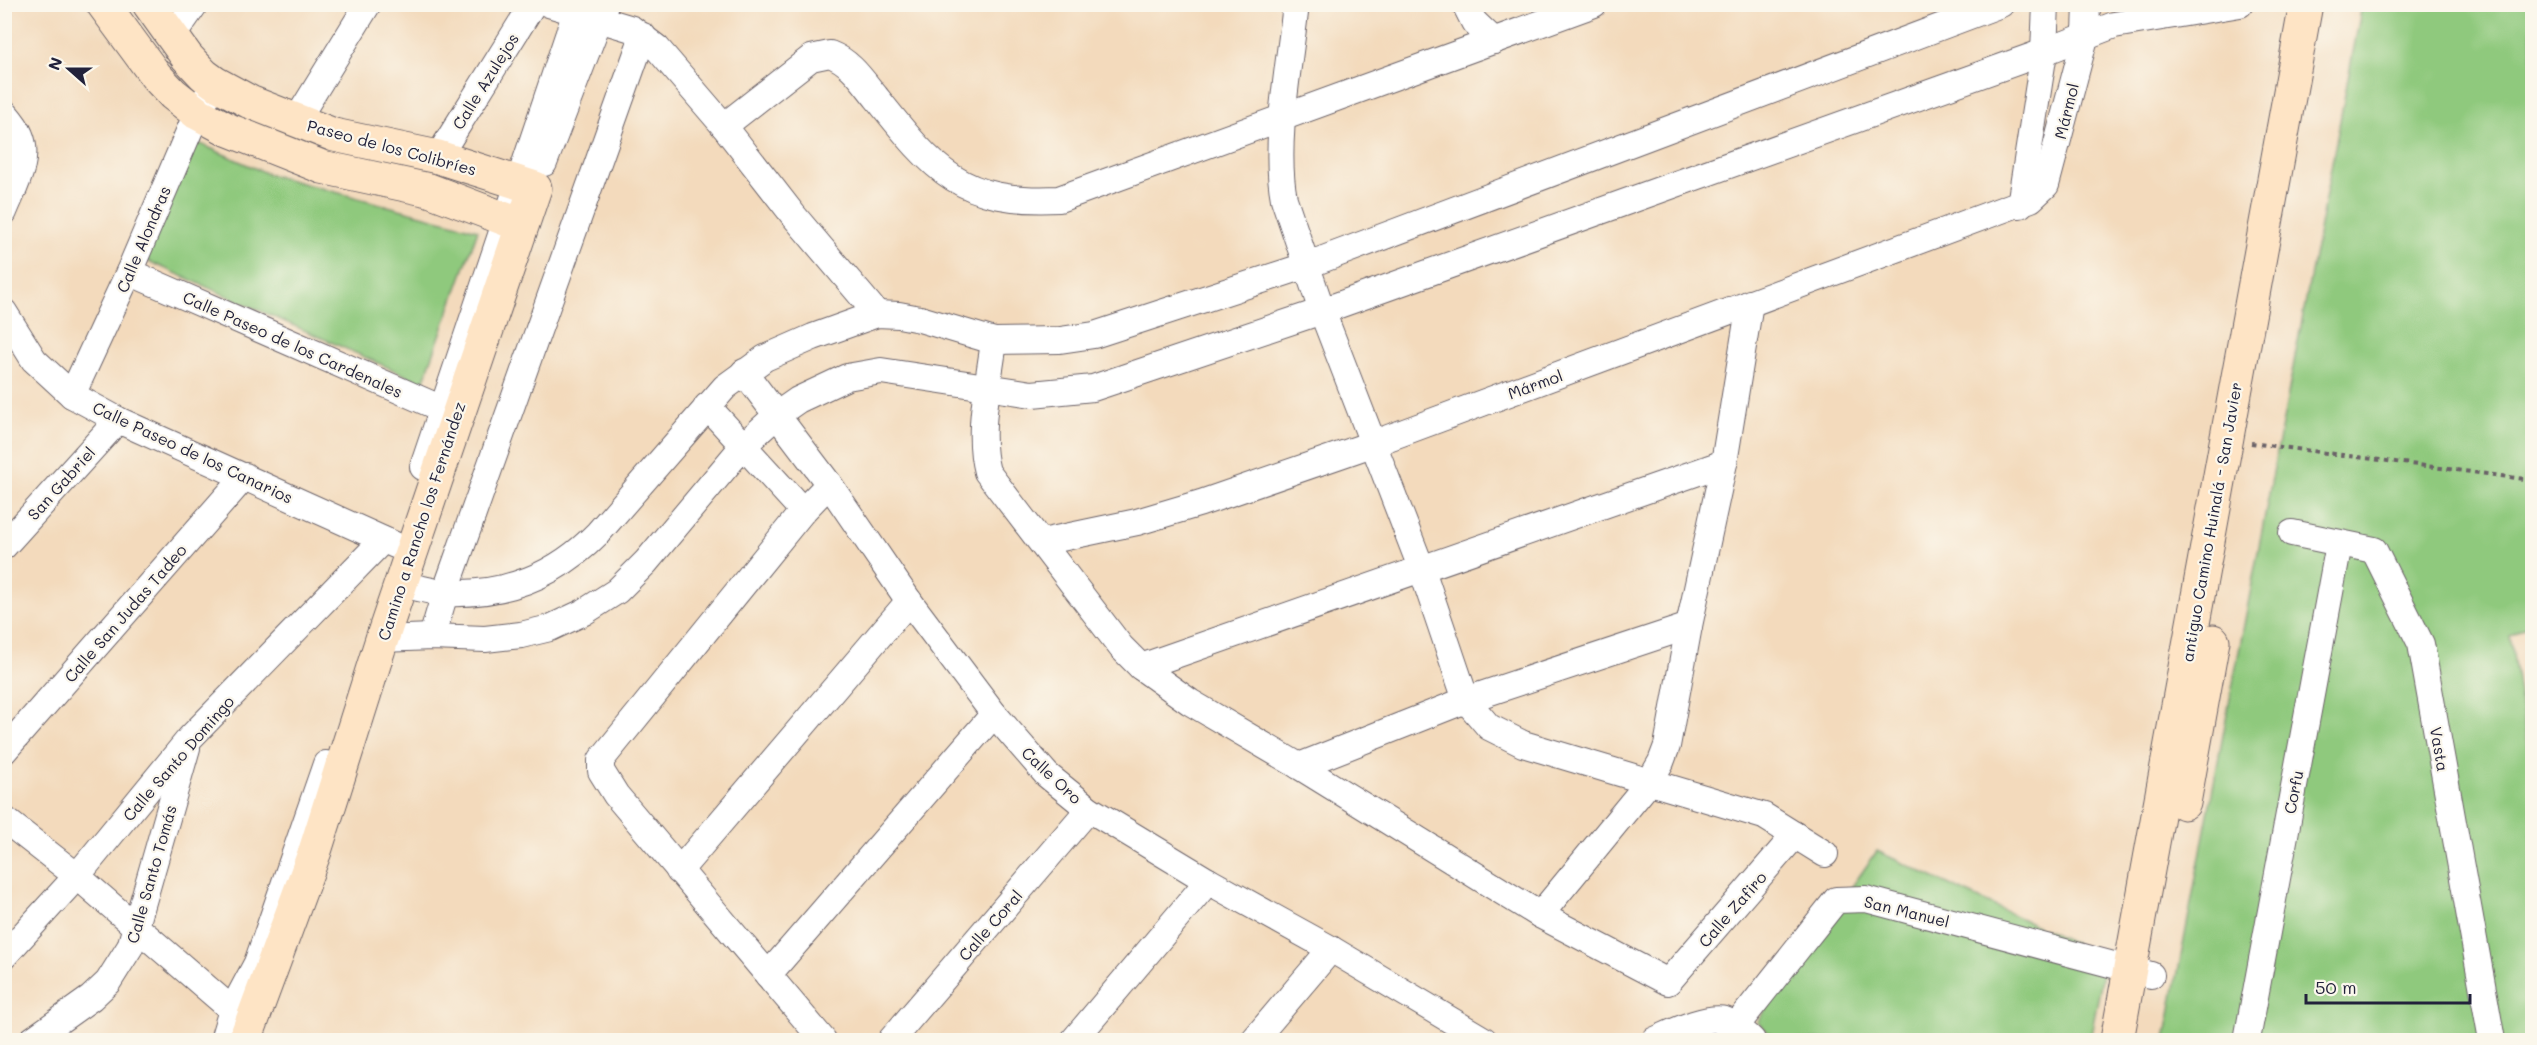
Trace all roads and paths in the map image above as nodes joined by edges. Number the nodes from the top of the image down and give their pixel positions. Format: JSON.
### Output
{"nodes":[{"id":1,"x":103,"y":4,"type":"edge"},
{"id":2,"x":149,"y":4,"type":"edge"},
{"id":3,"x":195,"y":4,"type":"edge"},
{"id":4,"x":368,"y":4,"type":"edge"},
{"id":5,"x":533,"y":4,"type":"edge"},
{"id":6,"x":549,"y":4,"type":"edge"},
{"id":7,"x":1296,"y":4,"type":"edge"},
{"id":8,"x":1465,"y":4,"type":"edge"},
{"id":9,"x":1594,"y":4,"type":"edge"},
{"id":10,"x":2001,"y":4,"type":"edge"},
{"id":11,"x":2046,"y":4,"type":"edge"},
{"id":12,"x":2087,"y":4,"type":"edge"},
{"id":13,"x":2240,"y":4,"type":"edge"},
{"id":14,"x":2306,"y":4,"type":"edge"},
{"id":15,"x":2323,"y":4,"type":"edge"},
{"id":16,"x":593,"y":11,"type":"edge"},
{"id":17,"x":2086,"y":34,"type":"junction"},
{"id":18,"x":643,"y":36,"type":"junction"},
{"id":19,"x":172,"y":38,"type":"junction"},
{"id":20,"x":1494,"y":41,"type":"junction"},
{"id":21,"x":2044,"y":52,"type":"junction"},
{"id":22,"x":215,"y":83,"type":"junction"},
{"id":23,"x":4,"y":112,"type":"edge"},
{"id":24,"x":197,"y":113,"type":"junction"},
{"id":25,"x":1283,"y":118,"type":"junction"},
{"id":26,"x":296,"y":121,"type":"junction"},
{"id":27,"x":724,"y":126,"type":"junction"},
{"id":28,"x":438,"y":157,"type":"junction"},
{"id":29,"x":527,"y":186,"type":"junction"},
{"id":30,"x":2020,"y":204,"type":"junction"},
{"id":31,"x":4,"y":212,"type":"edge"},
{"id":32,"x":514,"y":222,"type":"junction"},
{"id":33,"x":1305,"y":266,"type":"junction"},
{"id":34,"x":129,"y":272,"type":"junction"},
{"id":35,"x":1750,"y":303,"type":"junction"},
{"id":36,"x":1322,"y":311,"type":"junction"},
{"id":37,"x":4,"y":312,"type":"edge"},
{"id":38,"x":877,"y":314,"type":"junction"},
{"id":39,"x":994,"y":341,"type":"junction"},
{"id":40,"x":12,"y":343,"type":"edge"},
{"id":41,"x":744,"y":372,"type":"junction"},
{"id":42,"x":988,"y":389,"type":"junction"},
{"id":43,"x":72,"y":395,"type":"junction"},
{"id":44,"x":707,"y":406,"type":"junction"},
{"id":45,"x":449,"y":412,"type":"junction"},
{"id":46,"x":778,"y":414,"type":"junction"},
{"id":47,"x":118,"y":420,"type":"junction"},
{"id":48,"x":2245,"y":442,"type":"junction"},
{"id":49,"x":1372,"y":444,"type":"junction"},
{"id":50,"x":744,"y":445,"type":"junction"},
{"id":51,"x":1724,"y":463,"type":"junction"},
{"id":52,"x":245,"y":476,"type":"junction"},
{"id":53,"x":2532,"y":480,"type":"edge"},
{"id":54,"x":829,"y":484,"type":"junction"},
{"id":55,"x":803,"y":511,"type":"junction"},
{"id":56,"x":2292,"y":533,"type":"dead end"},
{"id":57,"x":1042,"y":542,"type":"junction"},
{"id":58,"x":2339,"y":544,"type":"junction"},
{"id":59,"x":4,"y":546,"type":"edge"},
{"id":60,"x":398,"y":546,"type":"junction"},
{"id":61,"x":1422,"y":570,"type":"junction"},
{"id":62,"x":401,"y":584,"type":"junction"},
{"id":63,"x":446,"y":593,"type":"junction"},
{"id":64,"x":909,"y":601,"type":"junction"},
{"id":65,"x":1689,"y":626,"type":"junction"},
{"id":66,"x":432,"y":637,"type":"junction"},
{"id":67,"x":382,"y":639,"type":"junction"},
{"id":68,"x":1141,"y":667,"type":"junction"},
{"id":69,"x":1466,"y":700,"type":"junction"},
{"id":70,"x":994,"y":714,"type":"junction"},
{"id":71,"x":190,"y":738,"type":"junction"},
{"id":72,"x":4,"y":751,"type":"edge"},
{"id":73,"x":1299,"y":766,"type":"junction"},
{"id":74,"x":1650,"y":781,"type":"junction"},
{"id":75,"x":1089,"y":809,"type":"junction"},
{"id":76,"x":4,"y":819,"type":"edge"},
{"id":77,"x":1795,"y":835,"type":"junction"},
{"id":78,"x":1825,"y":854,"type":"dead end"},
{"id":79,"x":679,"y":871,"type":"junction"},
{"id":80,"x":77,"y":876,"type":"junction"},
{"id":81,"x":1208,"y":881,"type":"junction"},
{"id":82,"x":1540,"y":915,"type":"junction"},
{"id":83,"x":136,"y":926,"type":"junction"},
{"id":84,"x":1331,"y":949,"type":"junction"},
{"id":85,"x":4,"y":956,"type":"edge"},
{"id":86,"x":2141,"y":972,"type":"junction"},
{"id":87,"x":768,"y":975,"type":"junction"},
{"id":88,"x":238,"y":1029,"type":"edge"},
{"id":89,"x":1449,"y":1032,"type":"edge"},
{"id":90,"x":1738,"y":1036,"type":"edge"},
{"id":91,"x":32,"y":1041,"type":"edge"},
{"id":92,"x":823,"y":1041,"type":"edge"},
{"id":93,"x":891,"y":1041,"type":"edge"},
{"id":94,"x":1074,"y":1041,"type":"edge"},
{"id":95,"x":1254,"y":1041,"type":"edge"},
{"id":96,"x":1484,"y":1041,"type":"edge"},
{"id":97,"x":1655,"y":1041,"type":"edge"},
{"id":98,"x":2118,"y":1041,"type":"edge"},
{"id":99,"x":2139,"y":1041,"type":"edge"},
{"id":100,"x":2247,"y":1041,"type":"edge"},
{"id":101,"x":2492,"y":1041,"type":"edge"}],
"edges":[{"from":1,"to":24,"type":"main road","name":"Paseo de los Colibríes"},
{"from":2,"to":19,"type":"main road","name":"Paseo de los Colibríes"},
{"from":3,"to":19,"type":"street"},
{"from":4,"to":26,"type":"street"},
{"from":5,"to":28,"type":"street","name":"Calle Azulejos"},
{"from":6,"to":16,"type":"street"},
{"from":7,"to":25,"type":"street"},
{"from":8,"to":20,"type":"street"},
{"from":9,"to":20,"type":"street"},
{"from":10,"to":33,"type":"street"},
{"from":11,"to":21,"type":"street","name":"Mármol"},
{"from":12,"to":17,"type":"street","name":"Mármol"},
{"from":13,"to":17,"type":"street"},
{"from":14,"to":86,"type":"main road","name":"antiguo Camino Huinalá - San Javier"},
{"from":15,"to":48,"type":"main road"},
{"from":16,"to":18,"type":"street"},
{"from":16,"to":29,"type":"street","name":"Camino a Rancho los Fernández"},
{"from":17,"to":21,"type":"street"},
{"from":17,"to":30,"type":"street","name":"Mármol"},
{"from":18,"to":27,"type":"street"},
{"from":18,"to":63,"type":"street"},
{"from":19,"to":22,"type":"main road","name":"Paseo de los Colibríes"},
{"from":20,"to":25,"type":"street"},
{"from":21,"to":30,"type":"street","name":"Mármol"},
{"from":21,"to":36,"type":"street"},
{"from":22,"to":24,"type":"street","name":"Calle Alondras"},
{"from":22,"to":26,"type":"main road","name":"Paseo de los Colibríes"},
{"from":23,"to":31,"type":"street"},
{"from":24,"to":32,"type":"main road","name":"Paseo de los Colibríes"},
{"from":24,"to":34,"type":"street","name":"Calle Alondras"},
{"from":25,"to":27,"type":"street"},
{"from":25,"to":33,"type":"street"},
{"from":26,"to":28,"type":"main road","name":"Paseo de los Colibríes"},
{"from":27,"to":38,"type":"street"},
{"from":28,"to":29,"type":"main road","name":"Paseo de los Colibríes"},
{"from":29,"to":32,"type":"main road","name":"Camino a Rancho los Fernández"},
{"from":30,"to":35,"type":"street","name":"Mármol"},
{"from":32,"to":45,"type":"main road","name":"Camino a Rancho los Fernández"},
{"from":33,"to":36,"type":"street"},
{"from":33,"to":39,"type":"street"},
{"from":34,"to":43,"type":"street","name":"Calle Alondras"},
{"from":34,"to":45,"type":"street","name":"Calle Paseo de los Cardenales"},
{"from":35,"to":49,"type":"street","name":"Mármol"},
{"from":35,"to":51,"type":"street"},
{"from":36,"to":42,"type":"street"},
{"from":36,"to":49,"type":"street"},
{"from":37,"to":40,"type":"street","name":"Calle Paseo de los Canarios"},
{"from":38,"to":39,"type":"street"},
{"from":38,"to":41,"type":"street"},
{"from":39,"to":42,"type":"street"},
{"from":40,"to":43,"type":"street","name":"Calle Paseo de los Canarios"},
{"from":41,"to":44,"type":"street"},
{"from":41,"to":46,"type":"street","name":"Calle Oro"},
{"from":42,"to":46,"type":"street"},
{"from":42,"to":57,"type":"street"},
{"from":43,"to":47,"type":"street","name":"Calle Paseo de los Canarios"},
{"from":44,"to":50,"type":"street"},
{"from":44,"to":63,"type":"street"},
{"from":45,"to":60,"type":"main road","name":"Camino a Rancho los Fernández"},
{"from":46,"to":50,"type":"street"},
{"from":46,"to":54,"type":"street","name":"Calle Oro"},
{"from":47,"to":52,"type":"street","name":"Calle Paseo de los Canarios"},
{"from":47,"to":59,"type":"street","name":"San Gabriel"},
{"from":48,"to":53,"type":"path"},
{"from":48,"to":86,"type":"main road"},
{"from":49,"to":57,"type":"street","name":"Mármol"},
{"from":49,"to":61,"type":"street"},
{"from":50,"to":55,"type":"street"},
{"from":50,"to":66,"type":"street"},
{"from":51,"to":61,"type":"street"},
{"from":51,"to":65,"type":"street"},
{"from":52,"to":60,"type":"street","name":"Calle Paseo de los Canarios"},
{"from":52,"to":72,"type":"street","name":"Calle San Judas Tadeo"},
{"from":54,"to":55,"type":"street"},
{"from":54,"to":64,"type":"street","name":"Calle Oro"},
{"from":55,"to":79,"type":"street"},
{"from":56,"to":58,"type":"street","name":"Vasta"},
{"from":57,"to":68,"type":"street"},
{"from":58,"to":100,"type":"street","name":"Corfu"},
{"from":58,"to":101,"type":"street","name":"Vasta"},
{"from":60,"to":62,"type":"main road","name":"Camino a Rancho los Fernández"},
{"from":60,"to":71,"type":"street","name":"Calle Santo Domingo"},
{"from":60,"to":88,"type":"street"},
{"from":61,"to":68,"type":"street"},
{"from":61,"to":69,"type":"street"},
{"from":62,"to":63,"type":"street"},
{"from":62,"to":67,"type":"main road","name":"Camino a Rancho los Fernández"},
{"from":63,"to":66,"type":"street"},
{"from":64,"to":70,"type":"street","name":"Calle Oro"},
{"from":64,"to":79,"type":"street"},
{"from":65,"to":69,"type":"street"},
{"from":65,"to":74,"type":"street"},
{"from":66,"to":67,"type":"street"},
{"from":67,"to":88,"type":"main road","name":"Camino a Rancho los Fernández"},
{"from":68,"to":73,"type":"street"},
{"from":69,"to":73,"type":"street"},
{"from":69,"to":74,"type":"street"},
{"from":70,"to":75,"type":"street","name":"Calle Oro"},
{"from":70,"to":87,"type":"street"},
{"from":71,"to":80,"type":"street","name":"Calle Santo Domingo"},
{"from":71,"to":83,"type":"street","name":"Calle Santo Tomás"},
{"from":73,"to":82,"type":"street"},
{"from":74,"to":77,"type":"street"},
{"from":74,"to":82,"type":"street"},
{"from":75,"to":81,"type":"street","name":"Calle Oro"},
{"from":75,"to":93,"type":"street","name":"Calle Coral"},
{"from":76,"to":80,"type":"street"},
{"from":77,"to":78,"type":"street"},
{"from":77,"to":82,"type":"street","name":"Calle Zafiro"},
{"from":79,"to":87,"type":"street"},
{"from":80,"to":83,"type":"street"},
{"from":80,"to":85,"type":"street","name":"Calle Santo Domingo"},
{"from":81,"to":84,"type":"street","name":"Calle Oro"},
{"from":81,"to":94,"type":"street"},
{"from":83,"to":88,"type":"street"},
{"from":83,"to":91,"type":"street","name":"Calle Santo Tomás"},
{"from":84,"to":89,"type":"street","name":"Calle Oro"},
{"from":84,"to":95,"type":"street"},
{"from":86,"to":90,"type":"street","name":"San Manuel"},
{"from":86,"to":98,"type":"main road","name":"antiguo Camino Huinalá - San Javier"},
{"from":86,"to":99,"type":"main road"},
{"from":87,"to":92,"type":"street"},
{"from":89,"to":96,"type":"street","name":"Calle Oro"},
{"from":90,"to":97,"type":"street"}]}
